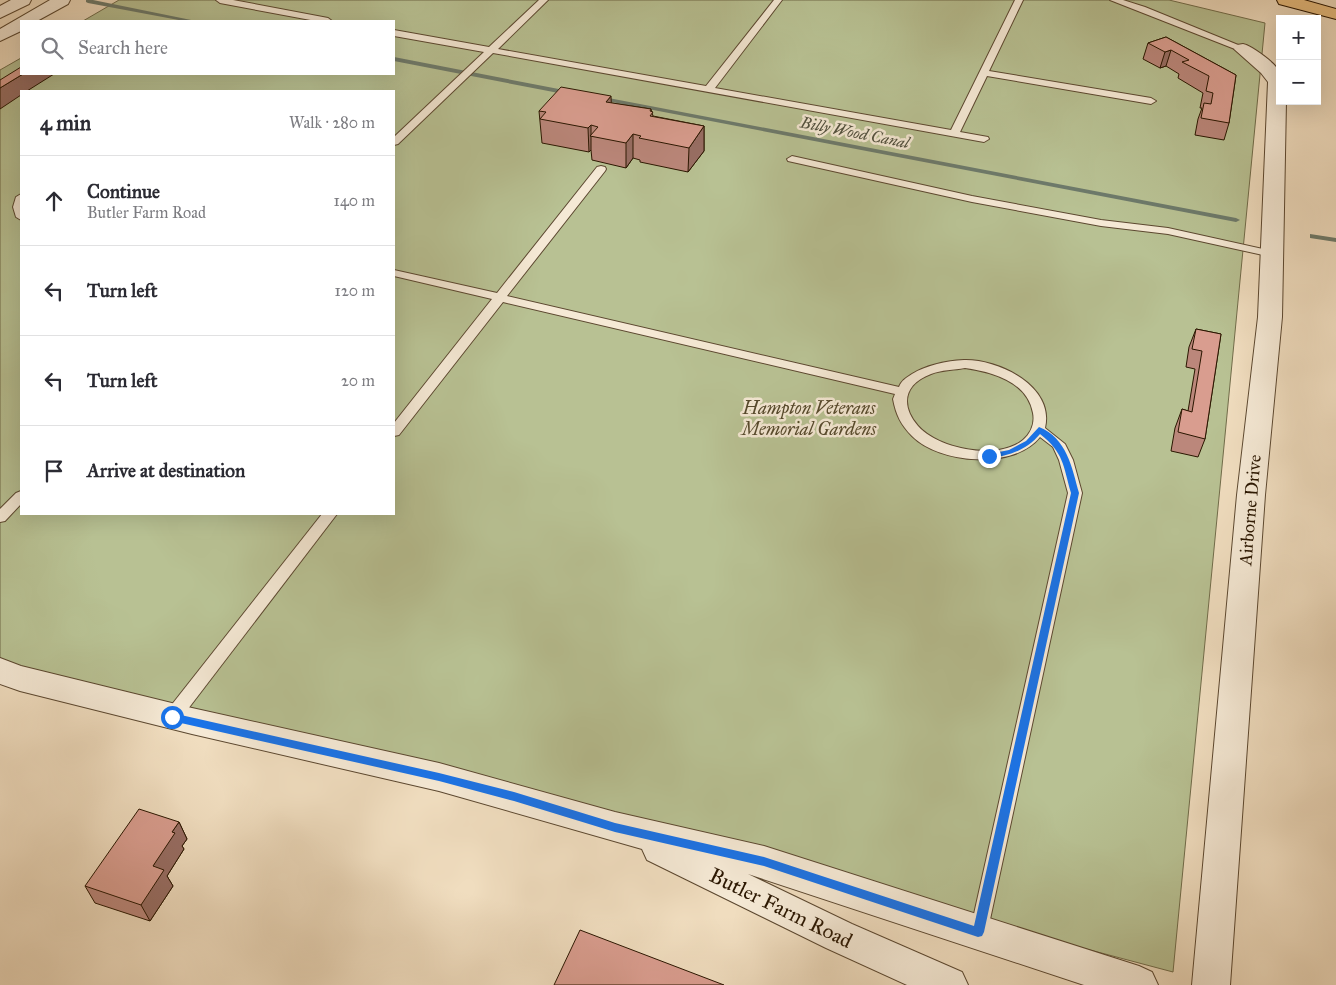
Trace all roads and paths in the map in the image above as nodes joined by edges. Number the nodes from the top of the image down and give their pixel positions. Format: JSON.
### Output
{"nodes":[{"id":1,"x":23,"y":0,"type":"edge"},
{"id":2,"x":62,"y":0,"type":"edge"},
{"id":3,"x":220,"y":0,"type":"edge"},
{"id":4,"x":544,"y":0,"type":"edge"},
{"id":5,"x":778,"y":0,"type":"edge"},
{"id":6,"x":1019,"y":0,"type":"edge"},
{"id":7,"x":1114,"y":0,"type":"edge"},
{"id":8,"x":1285,"y":0,"type":"edge"},
{"id":9,"x":1316,"y":0,"type":"edge"},
{"id":10,"x":1336,"y":4,"type":"edge"},
{"id":11,"x":0,"y":13,"type":"edge"},
{"id":12,"x":1336,"y":14,"type":"edge"},
{"id":13,"x":27,"y":20,"type":"edge"},
{"id":14,"x":323,"y":20,"type":"edge"},
{"id":15,"x":20,"y":25,"type":"edge"},
{"id":16,"x":395,"y":33,"type":"edge"},
{"id":17,"x":0,"y":36,"type":"edge"},
{"id":18,"x":1243,"y":49,"type":"joint"},
{"id":19,"x":491,"y":51,"type":"junction"},
{"id":20,"x":984,"y":73,"type":"junction"},
{"id":21,"x":708,"y":90,"type":"junction"},
{"id":22,"x":1151,"y":101,"type":"dead end"},
{"id":23,"x":954,"y":134,"type":"junction"},
{"id":24,"x":984,"y":138,"type":"dead end"},
{"id":25,"x":395,"y":141,"type":"edge"},
{"id":26,"x":792,"y":160,"type":"dead end"},
{"id":27,"x":601,"y":169,"type":"dead end"},
{"id":28,"x":20,"y":200,"type":"edge"},
{"id":29,"x":20,"y":214,"type":"edge"},
{"id":30,"x":1272,"y":254,"type":"junction"},
{"id":31,"x":395,"y":273,"type":"edge"},
{"id":32,"x":498,"y":298,"type":"junction"},
{"id":33,"x":900,"y":391,"type":"junction"},
{"id":34,"x":1039,"y":430,"type":"junction"},
{"id":35,"x":395,"y":431,"type":"edge"},
{"id":36,"x":20,"y":497,"type":"edge"},
{"id":37,"x":329,"y":515,"type":"edge"},
{"id":38,"x":0,"y":517,"type":"edge"},
{"id":39,"x":0,"y":671,"type":"edge"},
{"id":40,"x":172,"y":717,"type":"junction"},
{"id":41,"x":615,"y":827,"type":"junction"},
{"id":42,"x":978,"y":932,"type":"junction"},
{"id":43,"x":949,"y":985,"type":"edge"},
{"id":44,"x":1140,"y":985,"type":"edge"},
{"id":45,"x":1211,"y":985,"type":"edge"}],
"edges":[{"from":1,"to":11,"type":"street"},
{"from":2,"to":13,"type":"street"},
{"from":3,"to":14,"type":"lane"},
{"from":4,"to":19,"type":"lane"},
{"from":5,"to":21,"type":"lane"},
{"from":6,"to":20,"type":"lane"},
{"from":7,"to":18,"type":"lane"},
{"from":8,"to":12,"type":"main road"},
{"from":9,"to":10,"type":"main road"},
{"from":15,"to":17,"type":"street"},
{"from":16,"to":19,"type":"lane"},
{"from":18,"to":30,"type":"street","name":"Airborne Drive"},
{"from":19,"to":21,"type":"lane"},
{"from":19,"to":25,"type":"lane"},
{"from":20,"to":22,"type":"lane"},
{"from":20,"to":23,"type":"lane"},
{"from":21,"to":23,"type":"lane"},
{"from":23,"to":24,"type":"lane"},
{"from":26,"to":30,"type":"lane"},
{"from":27,"to":32,"type":"lane"},
{"from":28,"to":29,"type":"lane"},
{"from":30,"to":45,"type":"street","name":"Airborne Drive"},
{"from":31,"to":32,"type":"lane"},
{"from":32,"to":33,"type":"lane"},
{"from":32,"to":35,"type":"lane"},
{"from":33,"to":34,"type":"lane"},
{"from":33,"to":34,"type":"lane"},
{"from":34,"to":42,"type":"lane"},
{"from":36,"to":38,"type":"lane"},
{"from":37,"to":40,"type":"lane"},
{"from":39,"to":40,"type":"street","name":"Butler Farm Road"},
{"from":40,"to":41,"type":"street","name":"Butler Farm Road"},
{"from":41,"to":42,"type":"street","name":"Butler Farm Road"},
{"from":41,"to":43,"type":"street","name":"Butler Farm Road"},
{"from":42,"to":44,"type":"street","name":"Butler Farm Road"}]}
